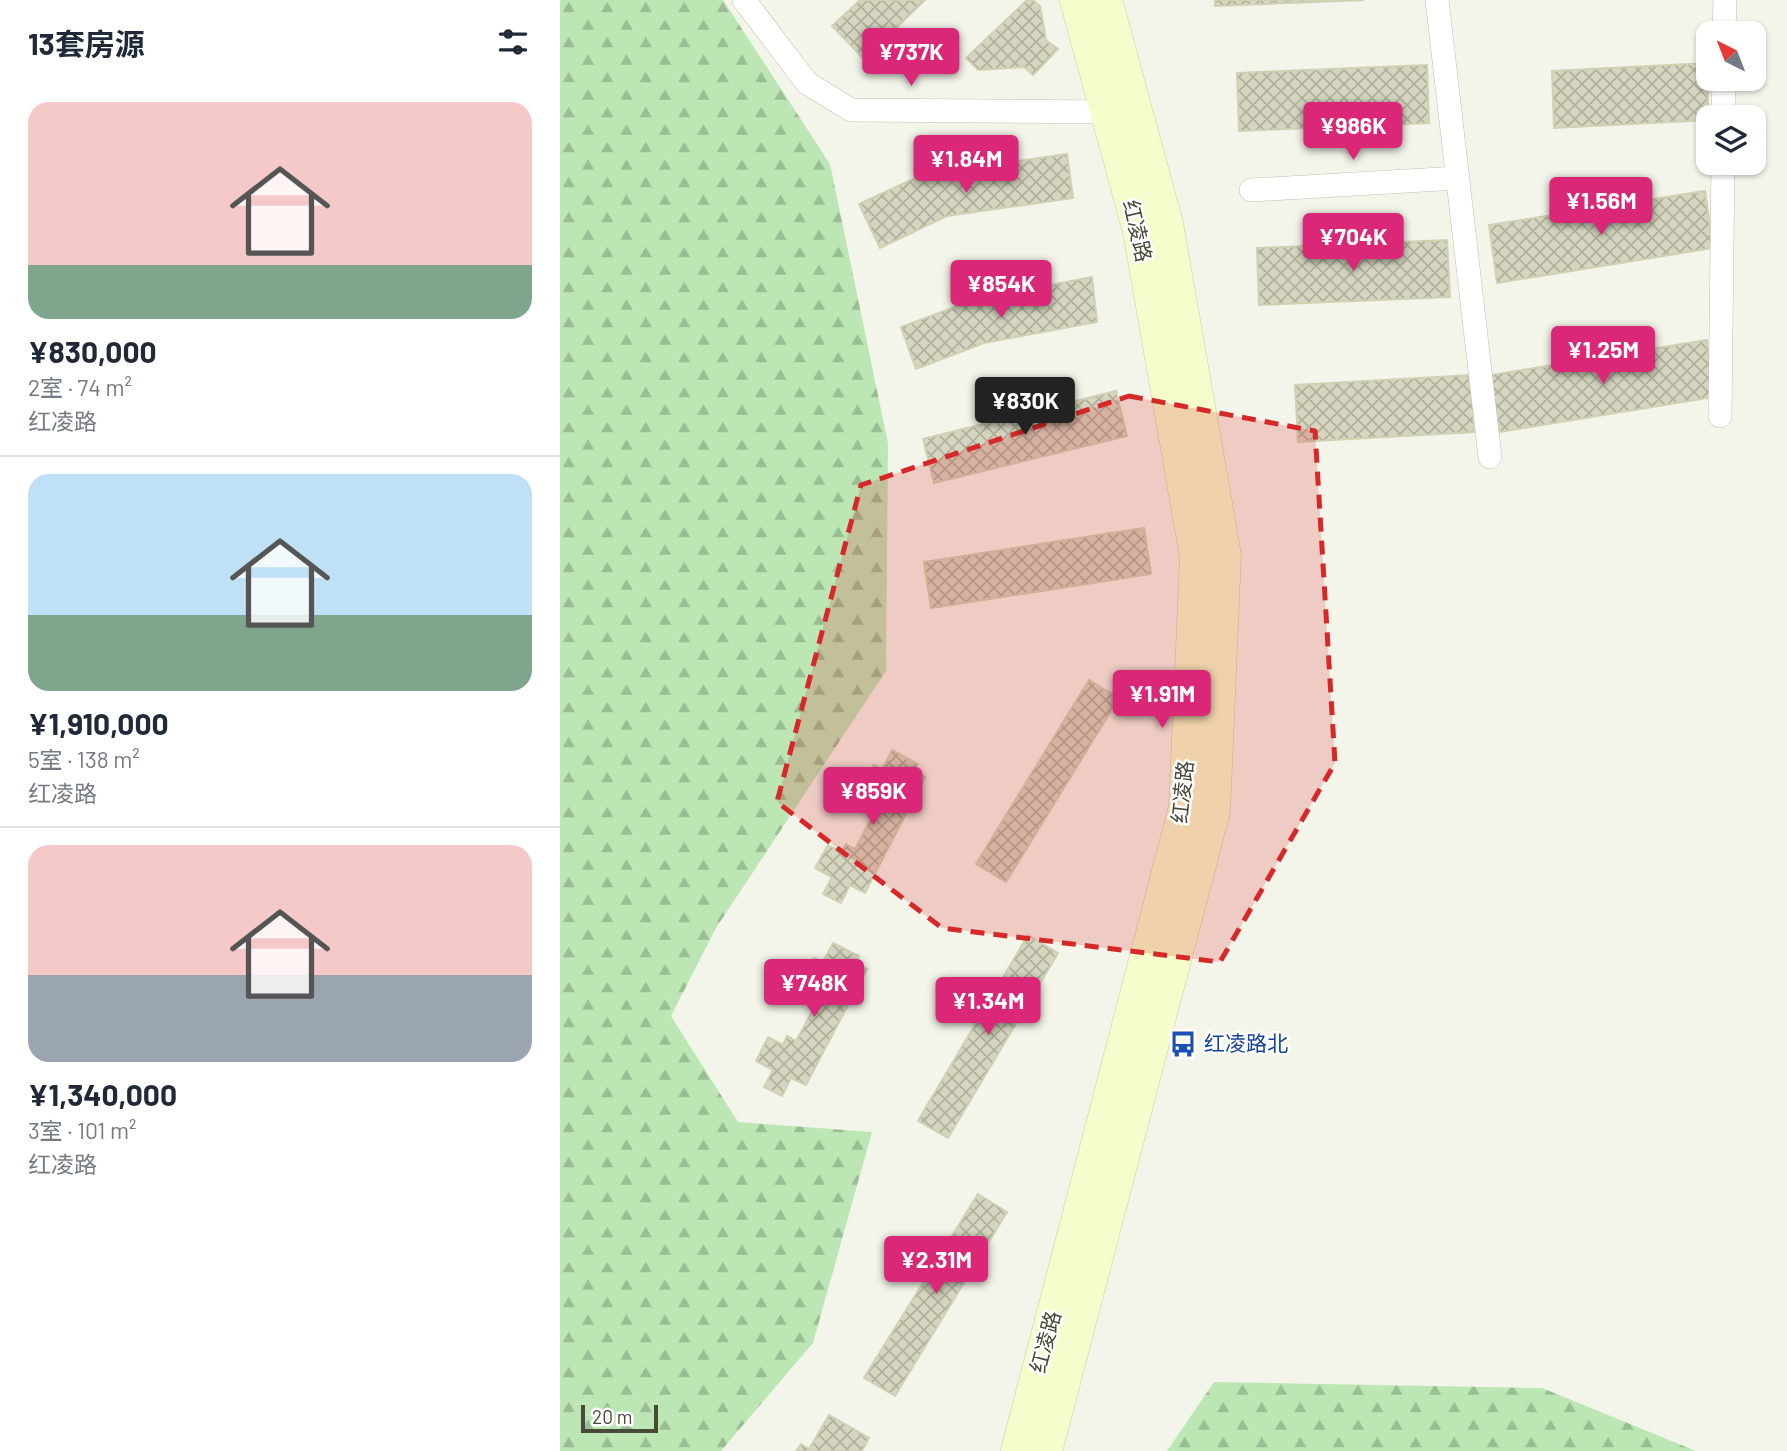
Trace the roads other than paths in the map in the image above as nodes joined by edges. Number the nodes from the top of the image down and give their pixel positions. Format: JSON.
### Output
{"nodes":[{"id":1,"x":744,"y":0,"type":"edge"},
{"id":2,"x":1076,"y":0,"type":"edge"},
{"id":3,"x":1105,"y":0,"type":"edge"},
{"id":4,"x":1437,"y":0,"type":"edge"},
{"id":5,"x":1725,"y":0,"type":"edge"},
{"id":6,"x":1724,"y":21,"type":"edge"},
{"id":7,"x":1107,"y":112,"type":"junction"},
{"id":8,"x":1723,"y":175,"type":"edge"},
{"id":9,"x":1458,"y":178,"type":"junction"},
{"id":10,"x":1251,"y":190,"type":"dead end"},
{"id":11,"x":1720,"y":416,"type":"dead end"},
{"id":12,"x":1490,"y":457,"type":"dead end"},
{"id":13,"x":1017,"y":1451,"type":"edge"},
{"id":14,"x":1046,"y":1451,"type":"edge"}],
"edges":[{"from":1,"to":7,"type":"street"},
{"from":2,"to":7,"type":"main road","name":"红凌路"},
{"from":3,"to":14,"type":"main road","name":"红凌路"},
{"from":4,"to":9,"type":"street"},
{"from":5,"to":6,"type":"street"},
{"from":7,"to":13,"type":"main road","name":"红凌路"},
{"from":8,"to":11,"type":"street"},
{"from":9,"to":10,"type":"street"},
{"from":9,"to":12,"type":"street"}]}
